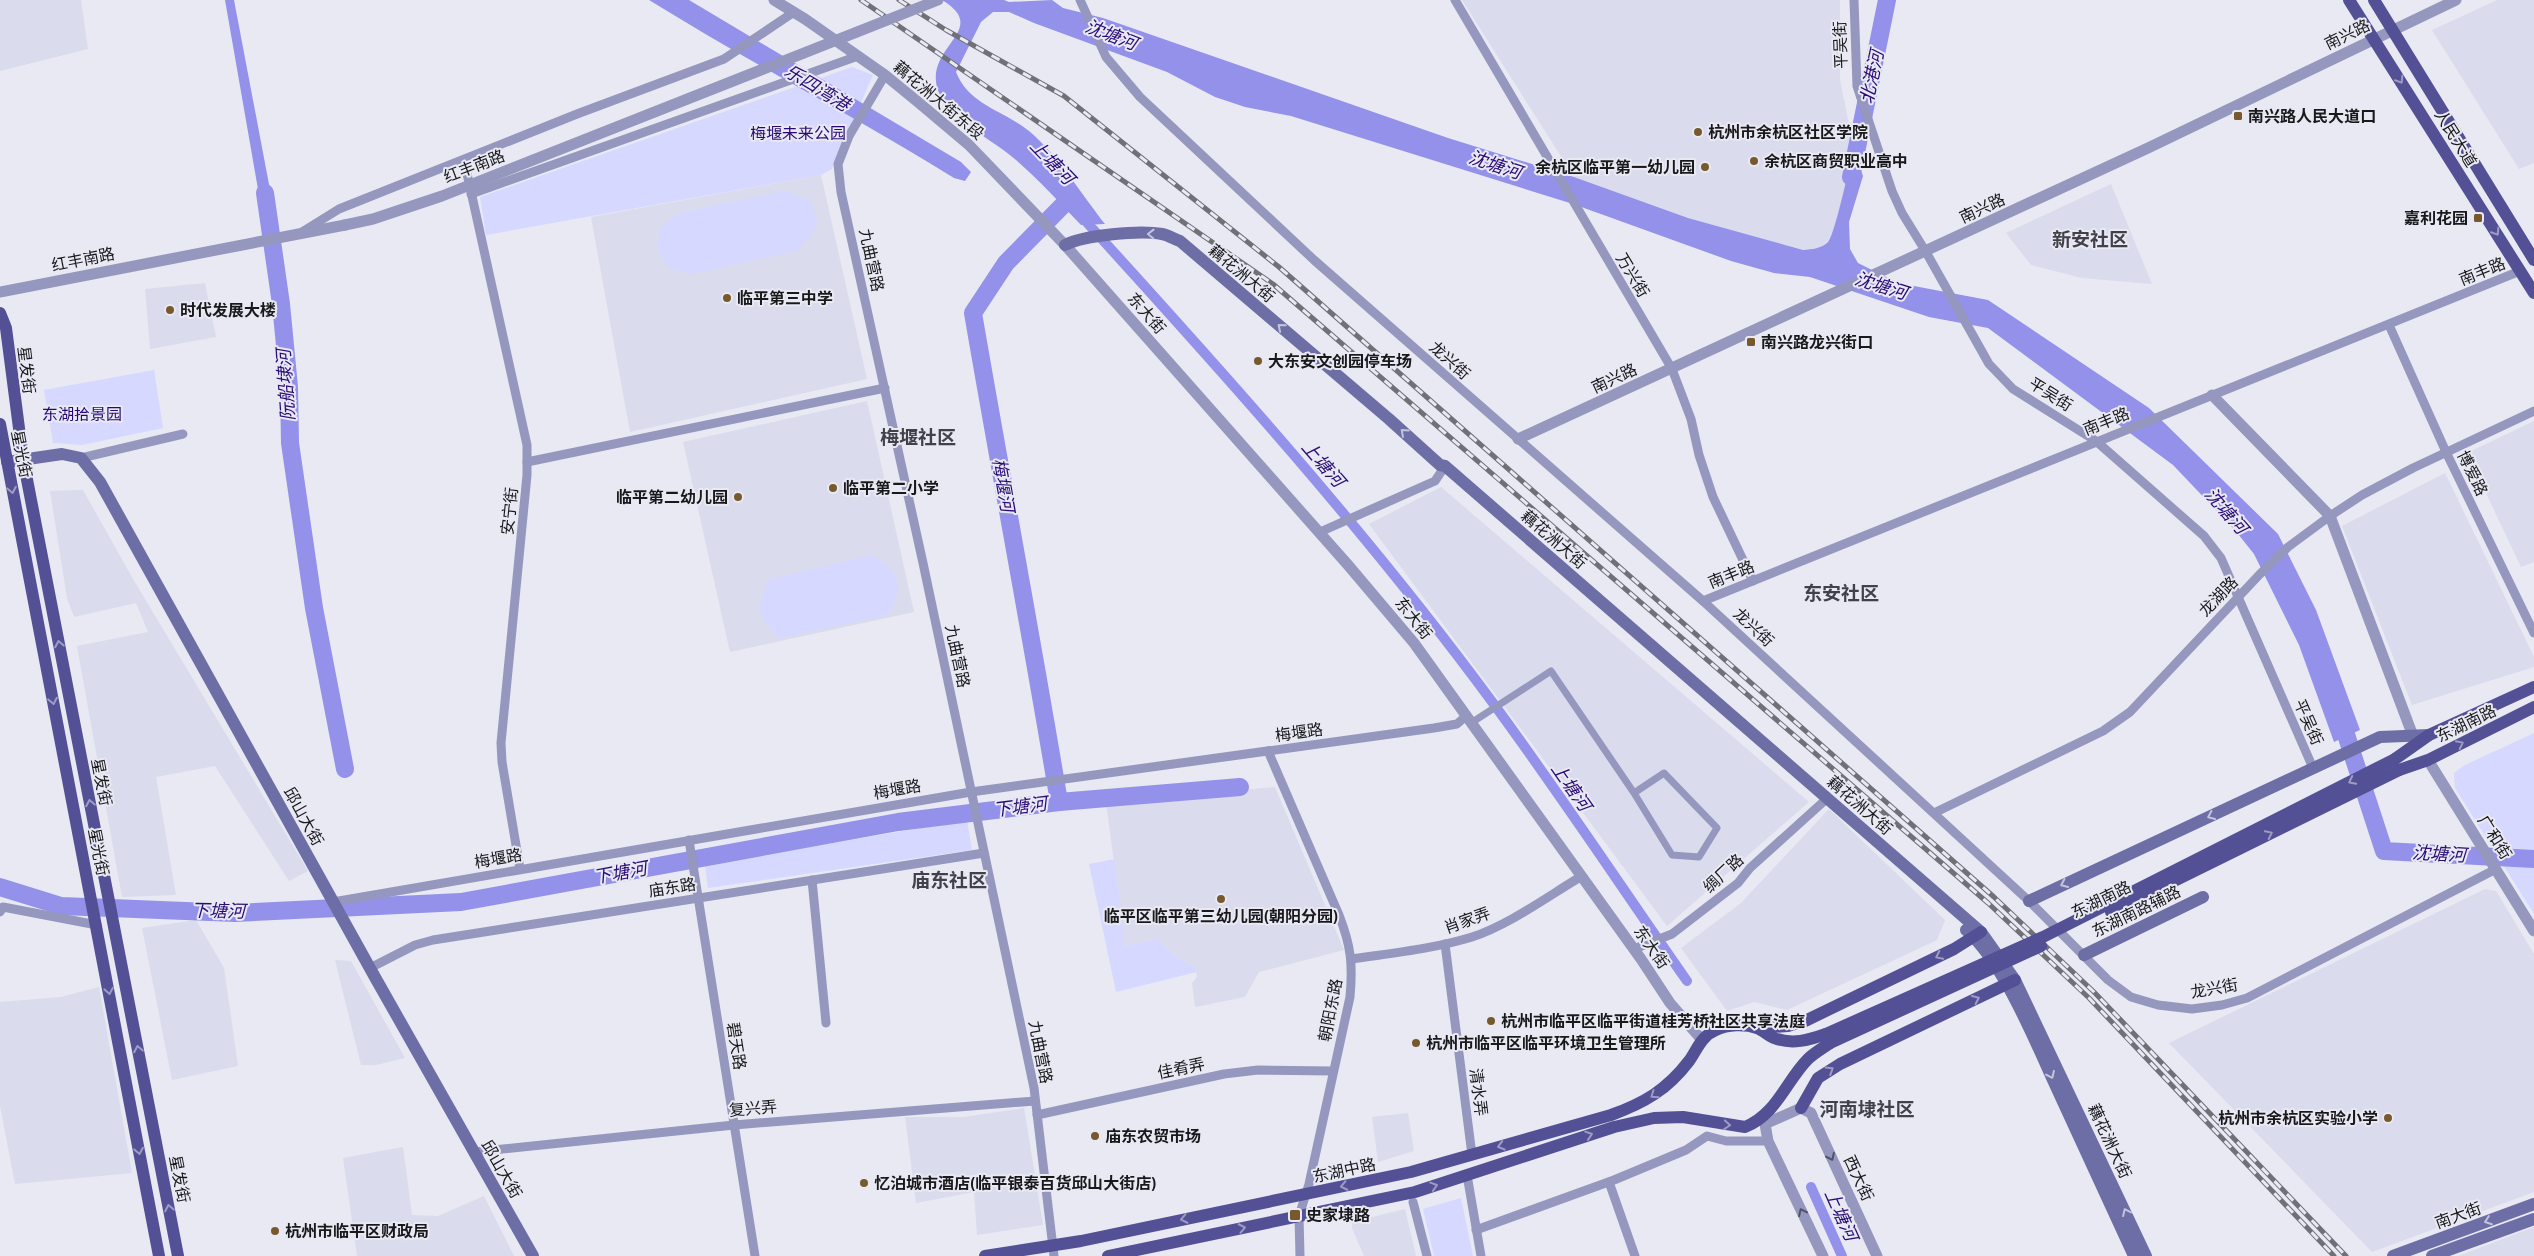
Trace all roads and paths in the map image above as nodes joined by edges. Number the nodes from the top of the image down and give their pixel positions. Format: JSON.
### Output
{"nodes":[{"id":1,"x":774,"y":0,"type":"edge"},
{"id":2,"x":938,"y":0,"type":"edge"},
{"id":3,"x":1455,"y":0,"type":"edge"},
{"id":4,"x":1854,"y":0,"type":"edge"},
{"id":5,"x":2349,"y":0,"type":"edge"},
{"id":6,"x":2374,"y":0,"type":"edge"},
{"id":7,"x":2456,"y":0,"type":"edge"},
{"id":8,"x":1081,"y":3,"type":"edge"},
{"id":9,"x":794,"y":12,"type":"junction"},
{"id":10,"x":2392,"y":29,"type":"junction"},
{"id":11,"x":2374,"y":39,"type":"junction"},
{"id":12,"x":858,"y":56,"type":"junction"},
{"id":13,"x":885,"y":74,"type":"junction"},
{"id":14,"x":464,"y":160,"type":"junction"},
{"id":15,"x":471,"y":194,"type":"junction"},
{"id":16,"x":297,"y":235,"type":"junction"},
{"id":17,"x":1065,"y":245,"type":"junction"},
{"id":18,"x":1926,"y":252,"type":"junction"},
{"id":19,"x":2534,"y":260,"type":"edge"},
{"id":20,"x":2520,"y":271,"type":"junction"},
{"id":21,"x":0,"y":292,"type":"edge"},
{"id":22,"x":2534,"y":293,"type":"edge"},
{"id":23,"x":0,"y":313,"type":"edge"},
{"id":24,"x":2389,"y":325,"type":"junction"},
{"id":25,"x":1672,"y":369,"type":"junction"},
{"id":26,"x":885,"y":388,"type":"junction"},
{"id":27,"x":2212,"y":395,"type":"junction"},
{"id":28,"x":2534,"y":411,"type":"edge"},
{"id":29,"x":0,"y":424,"type":"edge"},
{"id":30,"x":183,"y":434,"type":"dead end"},
{"id":31,"x":1518,"y":439,"type":"junction"},
{"id":32,"x":2096,"y":441,"type":"junction"},
{"id":33,"x":2446,"y":452,"type":"junction"},
{"id":34,"x":81,"y":458,"type":"junction"},
{"id":35,"x":23,"y":459,"type":"junction"},
{"id":36,"x":527,"y":462,"type":"junction"},
{"id":37,"x":3,"y":463,"type":"edge"},
{"id":38,"x":1442,"y":467,"type":"junction"},
{"id":39,"x":2330,"y":516,"type":"junction"},
{"id":40,"x":1320,"y":532,"type":"junction"},
{"id":41,"x":1753,"y":581,"type":"junction"},
{"id":42,"x":2238,"y":596,"type":"junction"},
{"id":43,"x":1703,"y":601,"type":"junction"},
{"id":44,"x":2534,"y":633,"type":"edge"},
{"id":45,"x":2534,"y":687,"type":"edge"},
{"id":46,"x":2534,"y":708,"type":"edge"},
{"id":47,"x":1472,"y":719,"type":"junction"},
{"id":48,"x":2429,"y":735,"type":"junction"},
{"id":49,"x":2413,"y":736,"type":"junction"},
{"id":50,"x":1268,"y":751,"type":"junction"},
{"id":51,"x":2428,"y":760,"type":"junction"},
{"id":52,"x":2397,"y":765,"type":"junction"},
{"id":53,"x":2316,"y":767,"type":"junction"},
{"id":54,"x":972,"y":793,"type":"junction"},
{"id":55,"x":1634,"y":793,"type":"junction"},
{"id":56,"x":1822,"y":803,"type":"junction"},
{"id":57,"x":1934,"y":813,"type":"junction"},
{"id":58,"x":690,"y":840,"type":"junction"},
{"id":59,"x":984,"y":851,"type":"junction"},
{"id":60,"x":520,"y":869,"type":"junction"},
{"id":61,"x":2496,"y":869,"type":"junction"},
{"id":62,"x":1582,"y":876,"type":"junction"},
{"id":63,"x":812,"y":880,"type":"junction"},
{"id":64,"x":698,"y":894,"type":"junction"},
{"id":65,"x":2202,"y":897,"type":"dead end"},
{"id":66,"x":2029,"y":900,"type":"junction"},
{"id":67,"x":333,"y":903,"type":"junction"},
{"id":68,"x":0,"y":912,"type":"edge"},
{"id":69,"x":97,"y":925,"type":"junction"},
{"id":70,"x":2534,"y":931,"type":"edge"},
{"id":71,"x":1977,"y":935,"type":"junction"},
{"id":72,"x":1445,"y":944,"type":"junction"},
{"id":73,"x":1634,"y":949,"type":"junction"},
{"id":74,"x":2084,"y":955,"type":"junction"},
{"id":75,"x":1352,"y":959,"type":"junction"},
{"id":76,"x":370,"y":968,"type":"junction"},
{"id":77,"x":2011,"y":982,"type":"junction"},
{"id":78,"x":826,"y":1023,"type":"dead end"},
{"id":79,"x":1758,"y":1028,"type":"junction"},
{"id":80,"x":1828,"y":1038,"type":"junction"},
{"id":81,"x":1702,"y":1040,"type":"junction"},
{"id":82,"x":1333,"y":1071,"type":"junction"},
{"id":83,"x":1035,"y":1101,"type":"junction"},
{"id":84,"x":1806,"y":1111,"type":"junction"},
{"id":85,"x":1037,"y":1115,"type":"junction"},
{"id":86,"x":1762,"y":1121,"type":"junction"},
{"id":87,"x":734,"y":1125,"type":"junction"},
{"id":88,"x":1768,"y":1141,"type":"junction"},
{"id":89,"x":474,"y":1152,"type":"junction"},
{"id":90,"x":1472,"y":1155,"type":"junction"},
{"id":91,"x":1467,"y":1175,"type":"junction"},
{"id":92,"x":1609,"y":1182,"type":"junction"},
{"id":93,"x":1306,"y":1194,"type":"junction"},
{"id":94,"x":1413,"y":1202,"type":"dead end"},
{"id":95,"x":2534,"y":1204,"type":"edge"},
{"id":96,"x":1299,"y":1216,"type":"junction"},
{"id":97,"x":2534,"y":1219,"type":"edge"},
{"id":98,"x":1476,"y":1230,"type":"junction"},
{"id":99,"x":1054,"y":1251,"type":"edge"},
{"id":100,"x":1821,"y":1255,"type":"edge"},
{"id":101,"x":159,"y":1256,"type":"edge"},
{"id":102,"x":178,"y":1256,"type":"edge"},
{"id":103,"x":533,"y":1256,"type":"edge"},
{"id":104,"x":755,"y":1256,"type":"edge"},
{"id":105,"x":985,"y":1256,"type":"edge"},
{"id":106,"x":1108,"y":1256,"type":"edge"},
{"id":107,"x":1300,"y":1256,"type":"edge"},
{"id":108,"x":1427,"y":1256,"type":"edge"},
{"id":109,"x":1481,"y":1256,"type":"edge"},
{"id":110,"x":1635,"y":1256,"type":"edge"},
{"id":111,"x":1877,"y":1256,"type":"edge"},
{"id":112,"x":2134,"y":1256,"type":"edge"},
{"id":113,"x":2146,"y":1256,"type":"edge"},
{"id":114,"x":2393,"y":1256,"type":"edge"},
{"id":115,"x":2432,"y":1256,"type":"edge"}],
"edges":[{"from":1,"to":9,"type":"street","name":"藕花洲大街东段"},
{"from":2,"to":16,"type":"street","name":"红丰南路","bridge":true},
{"from":3,"to":25,"type":"street","name":"万兴街"},
{"from":4,"to":18,"type":"street","name":"平吴街"},
{"from":5,"to":11,"type":"main road","name":"人民大道"},
{"from":6,"to":10,"type":"main road","name":"人民大道"},
{"from":7,"to":10,"type":"street","name":"南兴路"},
{"from":8,"to":31,"type":"street","name":"龙兴街"},
{"from":9,"to":12,"type":"street","name":"藕花洲大街东段"},
{"from":9,"to":14,"type":"street"},
{"from":10,"to":11,"type":"street","name":"南兴路"},
{"from":10,"to":19,"type":"main road","name":"人民大道"},
{"from":11,"to":18,"type":"street","name":"南兴路"},
{"from":11,"to":20,"type":"main road","name":"人民大道","one_way":true},
{"from":12,"to":13,"type":"street","name":"藕花洲大街东段"},
{"from":12,"to":15,"type":"street"},
{"from":13,"to":17,"type":"street","name":"藕花洲大街东段"},
{"from":13,"to":26,"type":"street","name":"九曲营路"},
{"from":14,"to":15,"type":"street","name":"安宁街"},
{"from":14,"to":16,"type":"street"},
{"from":15,"to":36,"type":"street","name":"安宁街"},
{"from":16,"to":21,"type":"street","name":"红丰南路"},
{"from":38,"to":17,"type":"main road","name":"藕花洲大街","one_way":true},
{"from":17,"to":40,"type":"street","name":"东大街"},
{"from":18,"to":25,"type":"street","name":"南兴路"},
{"from":18,"to":32,"type":"street","name":"平吴街"},
{"from":20,"to":22,"type":"main road","name":"人民大道"},
{"from":20,"to":24,"type":"street","name":"南丰路"},
{"from":23,"to":35,"type":"main road","name":"星发街"},
{"from":24,"to":27,"type":"street","name":"南丰路"},
{"from":24,"to":33,"type":"street","name":"博爱路"},
{"from":25,"to":31,"type":"street","name":"南兴路"},
{"from":25,"to":41,"type":"street","name":"万兴街"},
{"from":26,"to":36,"type":"street"},
{"from":26,"to":54,"type":"street","name":"九曲营路"},
{"from":27,"to":32,"type":"street","name":"南丰路"},
{"from":27,"to":39,"type":"street"},
{"from":28,"to":33,"type":"street","name":"龙湖路"},
{"from":29,"to":37,"type":"main road","name":"星光街"},
{"from":30,"to":34,"type":"street"},
{"from":31,"to":43,"type":"street","name":"龙兴街"},
{"from":32,"to":41,"type":"street","name":"南丰路"},
{"from":32,"to":42,"type":"street","name":"平吴街"},
{"from":33,"to":39,"type":"street","name":"龙湖路"},
{"from":33,"to":44,"type":"street","name":"博爱路"},
{"from":34,"to":35,"type":"main road"},
{"from":34,"to":67,"type":"main road","name":"邱山大街"},
{"from":35,"to":37,"type":"main road"},
{"from":102,"to":35,"type":"main road","name":"星发街","one_way":true},
{"from":36,"to":60,"type":"street","name":"安宁街"},
{"from":37,"to":69,"type":"main road","name":"星光街","one_way":true},
{"from":38,"to":40,"type":"street"},
{"from":38,"to":56,"type":"main road","name":"藕花洲大街"},
{"from":38,"to":71,"type":"main road","name":"藕花洲大街"},
{"from":39,"to":42,"type":"street","name":"龙湖路"},
{"from":39,"to":49,"type":"street"},
{"from":40,"to":47,"type":"street","name":"东大街"},
{"from":41,"to":43,"type":"street","name":"南丰路"},
{"from":42,"to":53,"type":"street","name":"平吴街"},
{"from":42,"to":57,"type":"street","name":"龙湖路"},
{"from":43,"to":57,"type":"street","name":"龙兴街"},
{"from":45,"to":48,"type":"main road","name":"东湖南路"},
{"from":51,"to":46,"type":"main road","name":"东湖南路","one_way":true},
{"from":47,"to":50,"type":"street","name":"梅堰路"},
{"from":47,"to":55,"type":"street"},
{"from":47,"to":62,"type":"street","name":"东大街"},
{"from":48,"to":49,"type":"main road"},
{"from":48,"to":52,"type":"main road","name":"东湖南路"},
{"from":49,"to":53,"type":"main road"},
{"from":50,"to":54,"type":"street","name":"梅堰路"},
{"from":50,"to":75,"type":"street","name":"朝阳东路"},
{"from":51,"to":52,"type":"main road","name":"东湖南路"},
{"from":51,"to":61,"type":"street","name":"广和街"},
{"from":52,"to":80,"type":"main road","name":"东湖南路","bridge":true},
{"from":53,"to":66,"type":"main road","one_way":true},
{"from":54,"to":58,"type":"street","name":"梅堰路"},
{"from":54,"to":59,"type":"street","name":"九曲营路"},
{"from":55,"to":55,"type":"street"},
{"from":56,"to":71,"type":"main road","name":"藕花洲大街"},
{"from":56,"to":73,"type":"street","name":"绸厂路"},
{"from":57,"to":66,"type":"street","name":"龙兴街"},
{"from":58,"to":60,"type":"street","name":"梅堰路"},
{"from":58,"to":64,"type":"street","name":"碧天路"},
{"from":59,"to":63,"type":"street","name":"庙东路"},
{"from":59,"to":83,"type":"street","name":"九曲营路"},
{"from":60,"to":67,"type":"street","name":"梅堰路"},
{"from":61,"to":70,"type":"street","name":"广和街"},
{"from":61,"to":74,"type":"street","name":"龙兴街"},
{"from":62,"to":72,"type":"street","name":"肖家弄"},
{"from":62,"to":73,"type":"street","name":"东大街"},
{"from":63,"to":64,"type":"street","name":"庙东路"},
{"from":63,"to":78,"type":"street"},
{"from":64,"to":76,"type":"street","name":"庙东路"},
{"from":64,"to":87,"type":"street","name":"碧天路"},
{"from":65,"to":74,"type":"main road","name":"东湖南路辅路"},
{"from":66,"to":74,"type":"street","name":"龙兴街"},
{"from":67,"to":76,"type":"main road","name":"邱山大街"},
{"from":68,"to":69,"type":"street"},
{"from":69,"to":101,"type":"main road","name":"星光街","one_way":true},
{"from":71,"to":77,"type":"main road","name":"藕花洲大街"},
{"from":71,"to":79,"type":"main road","one_way":true},
{"from":72,"to":75,"type":"street","name":"肖家弄"},
{"from":72,"to":90,"type":"street","name":"清水弄"},
{"from":73,"to":81,"type":"street","name":"东大街"},
{"from":75,"to":82,"type":"street","name":"朝阳东路"},
{"from":76,"to":89,"type":"main road","name":"邱山大街"},
{"from":84,"to":77,"type":"main road","one_way":true},
{"from":77,"to":112,"type":"main road","name":"藕花洲大街","one_way":true},
{"from":113,"to":77,"type":"main road","name":"藕花洲大街","one_way":true},
{"from":79,"to":80,"type":"main road","name":"东湖南路"},
{"from":79,"to":81,"type":"main road"},
{"from":80,"to":86,"type":"main road","name":"东湖南路"},
{"from":81,"to":90,"type":"main road","name":"东湖中路","one_way":true},
{"from":82,"to":85,"type":"street","name":"佳肴弄"},
{"from":82,"to":93,"type":"street","name":"朝阳东路"},
{"from":83,"to":85,"type":"street","name":"九曲营路"},
{"from":83,"to":87,"type":"street","name":"复兴弄"},
{"from":84,"to":86,"type":"street"},
{"from":84,"to":111,"type":"street","name":"西大街","one_way":true},
{"from":85,"to":99,"type":"street","name":"九曲营路"},
{"from":86,"to":88,"type":"street"},
{"from":91,"to":86,"type":"main road","name":"东湖南路","one_way":true},
{"from":87,"to":89,"type":"street","name":"复兴弄"},
{"from":87,"to":104,"type":"street","name":"碧天路"},
{"from":88,"to":92,"type":"street"},
{"from":100,"to":88,"type":"street","one_way":true},
{"from":89,"to":103,"type":"main road","name":"邱山大街"},
{"from":90,"to":93,"type":"main road","name":"东湖中路","one_way":true},
{"from":96,"to":91,"type":"main road","one_way":true},
{"from":91,"to":98,"type":"street"},
{"from":92,"to":98,"type":"street"},
{"from":92,"to":110,"type":"street"},
{"from":93,"to":96,"type":"street","name":"朝阳东路"},
{"from":93,"to":99,"type":"main road","name":"东湖中路","one_way":true},
{"from":94,"to":108,"type":"street"},
{"from":95,"to":114,"type":"main road","name":"南大街","one_way":true},
{"from":106,"to":96,"type":"main road","one_way":true},
{"from":96,"to":107,"type":"street","name":"朝阳东路"},
{"from":97,"to":115,"type":"main road","name":"南大街"},
{"from":98,"to":109,"type":"street"},
{"from":99,"to":105,"type":"main road","name":"东湖中路"}]}
